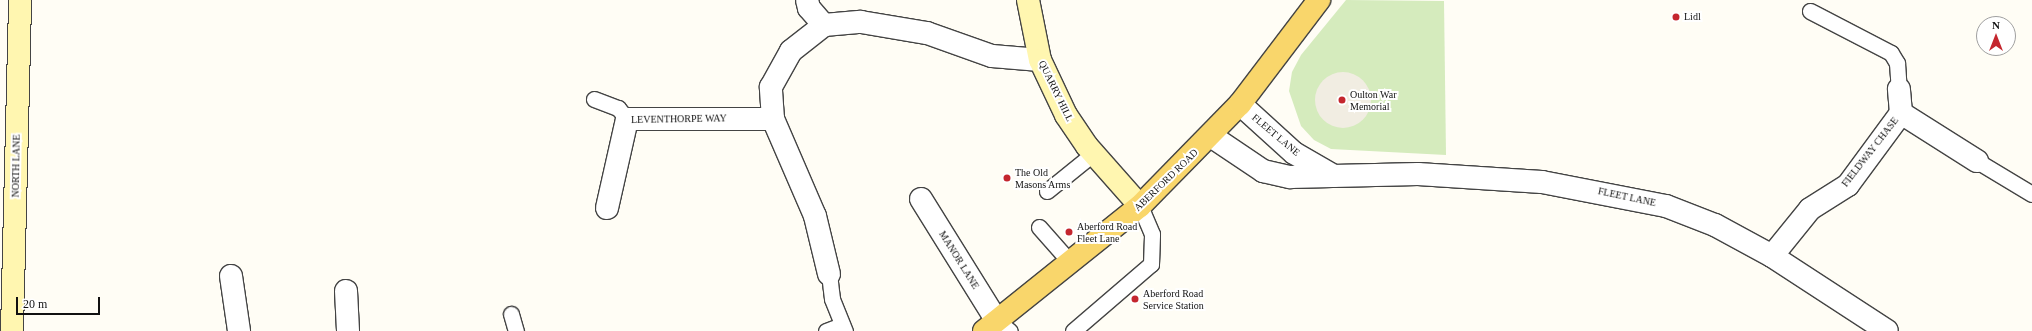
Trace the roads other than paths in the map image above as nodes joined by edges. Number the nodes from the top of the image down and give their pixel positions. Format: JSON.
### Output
{"nodes":[{"id":1,"x":20,"y":0,"type":"edge"},
{"id":2,"x":807,"y":0,"type":"edge"},
{"id":3,"x":1028,"y":0,"type":"edge"},
{"id":4,"x":1320,"y":0,"type":"edge"},
{"id":5,"x":1810,"y":11,"type":"dead end"},
{"id":6,"x":824,"y":25,"type":"junction"},
{"id":7,"x":1040,"y":60,"type":"junction"},
{"id":8,"x":1899,"y":89,"type":"joint"},
{"id":9,"x":594,"y":99,"type":"dead end"},
{"id":10,"x":1240,"y":104,"type":"junction"},
{"id":11,"x":1901,"y":113,"type":"junction"},
{"id":12,"x":627,"y":119,"type":"junction"},
{"id":13,"x":773,"y":119,"type":"junction"},
{"id":14,"x":1211,"y":136,"type":"junction"},
{"id":15,"x":1094,"y":153,"type":"junction"},
{"id":16,"x":1977,"y":161,"type":"joint"},
{"id":17,"x":1334,"y":176,"type":"junction"},
{"id":18,"x":1047,"y":191,"type":"dead end"},
{"id":19,"x":2032,"y":194,"type":"edge"},
{"id":20,"x":921,"y":199,"type":"dead end"},
{"id":21,"x":1140,"y":206,"type":"junction"},
{"id":22,"x":607,"y":208,"type":"dead end"},
{"id":23,"x":1039,"y":227,"type":"dead end"},
{"id":24,"x":1772,"y":256,"type":"junction"},
{"id":25,"x":1070,"y":262,"type":"junction"},
{"id":26,"x":829,"y":274,"type":"joint"},
{"id":27,"x":231,"y":276,"type":"dead end"},
{"id":28,"x":346,"y":291,"type":"dead end"},
{"id":29,"x":511,"y":314,"type":"dead end"},
{"id":30,"x":843,"y":328,"type":"edge"},
{"id":31,"x":997,"y":328,"type":"edge"},
{"id":32,"x":12,"y":331,"type":"edge"},
{"id":33,"x":239,"y":331,"type":"edge"},
{"id":34,"x":348,"y":331,"type":"edge"},
{"id":35,"x":516,"y":331,"type":"edge"},
{"id":36,"x":826,"y":331,"type":"edge"},
{"id":37,"x":1073,"y":331,"type":"edge"},
{"id":38,"x":1887,"y":331,"type":"edge"}],
"edges":[{"from":1,"to":32,"type":"street","name":"NORTH LANE"},
{"from":2,"to":6,"type":"street"},
{"from":3,"to":7,"type":"street","name":"QUARRY HILL"},
{"from":4,"to":10,"type":"main road","name":"ABERFORD ROAD"},
{"from":5,"to":8,"type":"lane"},
{"from":6,"to":7,"type":"street"},
{"from":6,"to":13,"type":"street"},
{"from":7,"to":15,"type":"street","name":"QUARRY HILL"},
{"from":8,"to":11,"type":"street","name":"FIELDWAY CHASE"},
{"from":9,"to":12,"type":"lane"},
{"from":10,"to":14,"type":"main road","name":"ABERFORD ROAD"},
{"from":10,"to":17,"type":"street","name":"FLEET LANE"},
{"from":11,"to":16,"type":"street","name":"FIELDWAY CHASE"},
{"from":11,"to":24,"type":"street","name":"FIELDWAY CHASE"},
{"from":12,"to":13,"type":"street","name":"LEVENTHORPE WAY"},
{"from":12,"to":22,"type":"street","name":"LEVENTHORPE WAY"},
{"from":13,"to":26,"type":"street"},
{"from":14,"to":17,"type":"street","name":"FLEET LANE"},
{"from":14,"to":21,"type":"main road","name":"ABERFORD ROAD"},
{"from":15,"to":18,"type":"lane"},
{"from":15,"to":21,"type":"street","name":"QUARRY HILL"},
{"from":16,"to":19,"type":"lane"},
{"from":17,"to":24,"type":"street","name":"FLEET LANE"},
{"from":20,"to":31,"type":"street","name":"MANOR LANE"},
{"from":21,"to":25,"type":"main road","name":"ABERFORD ROAD"},
{"from":21,"to":37,"type":"lane"},
{"from":23,"to":25,"type":"lane"},
{"from":24,"to":38,"type":"street","name":"FLEET LANE"},
{"from":25,"to":31,"type":"main road","name":"ABERFORD ROAD"},
{"from":26,"to":30,"type":"lane"},
{"from":27,"to":33,"type":"street"},
{"from":28,"to":34,"type":"street"},
{"from":29,"to":35,"type":"lane"},
{"from":30,"to":36,"type":"lane"}]}
